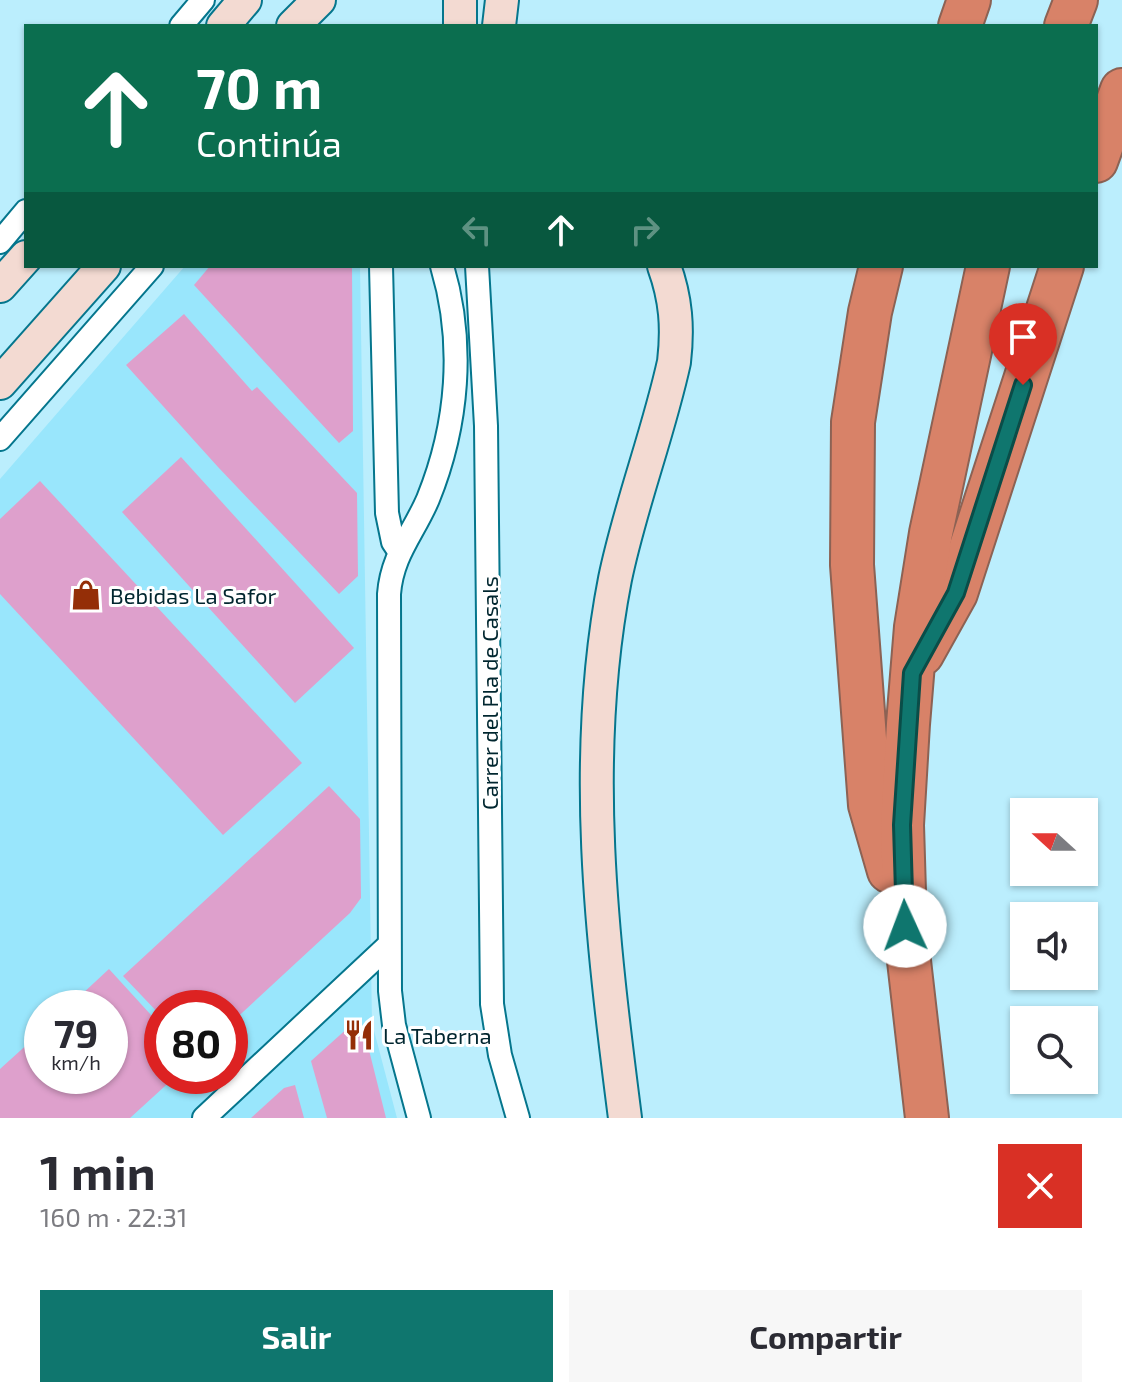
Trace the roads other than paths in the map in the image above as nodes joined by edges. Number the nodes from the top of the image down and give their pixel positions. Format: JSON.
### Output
{"nodes":[{"id":1,"x":203,"y":0,"type":"edge"},
{"id":2,"x":245,"y":0,"type":"edge"},
{"id":3,"x":319,"y":0,"type":"edge"},
{"id":4,"x":460,"y":0,"type":"edge"},
{"id":5,"x":502,"y":0,"type":"edge"},
{"id":6,"x":969,"y":0,"type":"edge"},
{"id":7,"x":1076,"y":0,"type":"edge"},
{"id":8,"x":183,"y":24,"type":"edge"},
{"id":9,"x":225,"y":24,"type":"edge"},
{"id":10,"x":295,"y":24,"type":"edge"},
{"id":11,"x":460,"y":24,"type":"edge"},
{"id":12,"x":499,"y":24,"type":"edge"},
{"id":13,"x":961,"y":24,"type":"edge"},
{"id":14,"x":1067,"y":24,"type":"edge"},
{"id":15,"x":1122,"y":90,"type":"edge"},
{"id":16,"x":1098,"y":156,"type":"edge"},
{"id":17,"x":24,"y":213,"type":"edge"},
{"id":18,"x":0,"y":242,"type":"edge"},
{"id":19,"x":24,"y":259,"type":"edge"},
{"id":20,"x":73,"y":268,"type":"edge"},
{"id":21,"x":102,"y":268,"type":"edge"},
{"id":22,"x":150,"y":268,"type":"edge"},
{"id":23,"x":381,"y":268,"type":"edge"},
{"id":24,"x":443,"y":268,"type":"edge"},
{"id":25,"x":477,"y":268,"type":"edge"},
{"id":26,"x":665,"y":268,"type":"edge"},
{"id":27,"x":881,"y":268,"type":"edge"},
{"id":28,"x":988,"y":268,"type":"edge"},
{"id":29,"x":1061,"y":268,"type":"edge"},
{"id":30,"x":0,"y":286,"type":"edge"},
{"id":31,"x":0,"y":352,"type":"edge"},
{"id":32,"x":0,"y":383,"type":"edge"},
{"id":33,"x":0,"y":439,"type":"edge"},
{"id":34,"x":399,"y":551,"type":"junction"},
{"id":35,"x":912,"y":673,"type":"junction"},
{"id":36,"x":905,"y":926,"type":"junction"},
{"id":37,"x":389,"y":945,"type":"junction"},
{"id":38,"x":204,"y":1118,"type":"edge"},
{"id":39,"x":419,"y":1118,"type":"edge"},
{"id":40,"x":518,"y":1118,"type":"edge"},
{"id":41,"x":625,"y":1118,"type":"edge"},
{"id":42,"x":927,"y":1118,"type":"edge"}],
"edges":[{"from":1,"to":8,"type":"street"},
{"from":2,"to":9,"type":"main road"},
{"from":3,"to":10,"type":"main road"},
{"from":4,"to":11,"type":"main road"},
{"from":5,"to":12,"type":"main road"},
{"from":6,"to":13,"type":"highway"},
{"from":7,"to":14,"type":"highway"},
{"from":15,"to":16,"type":"highway"},
{"from":17,"to":18,"type":"street"},
{"from":19,"to":30,"type":"main road"},
{"from":20,"to":31,"type":"main road"},
{"from":21,"to":32,"type":"main road"},
{"from":22,"to":33,"type":"street"},
{"from":23,"to":34,"type":"street"},
{"from":24,"to":34,"type":"street"},
{"from":25,"to":40,"type":"street","name":"Carrer del Pla de Casals"},
{"from":26,"to":41,"type":"main road"},
{"from":27,"to":36,"type":"highway"},
{"from":28,"to":35,"type":"highway"},
{"from":29,"to":35,"type":"highway"},
{"from":34,"to":37,"type":"street"},
{"from":35,"to":36,"type":"highway"},
{"from":36,"to":42,"type":"highway"},
{"from":37,"to":38,"type":"street"},
{"from":37,"to":39,"type":"street"}]}
